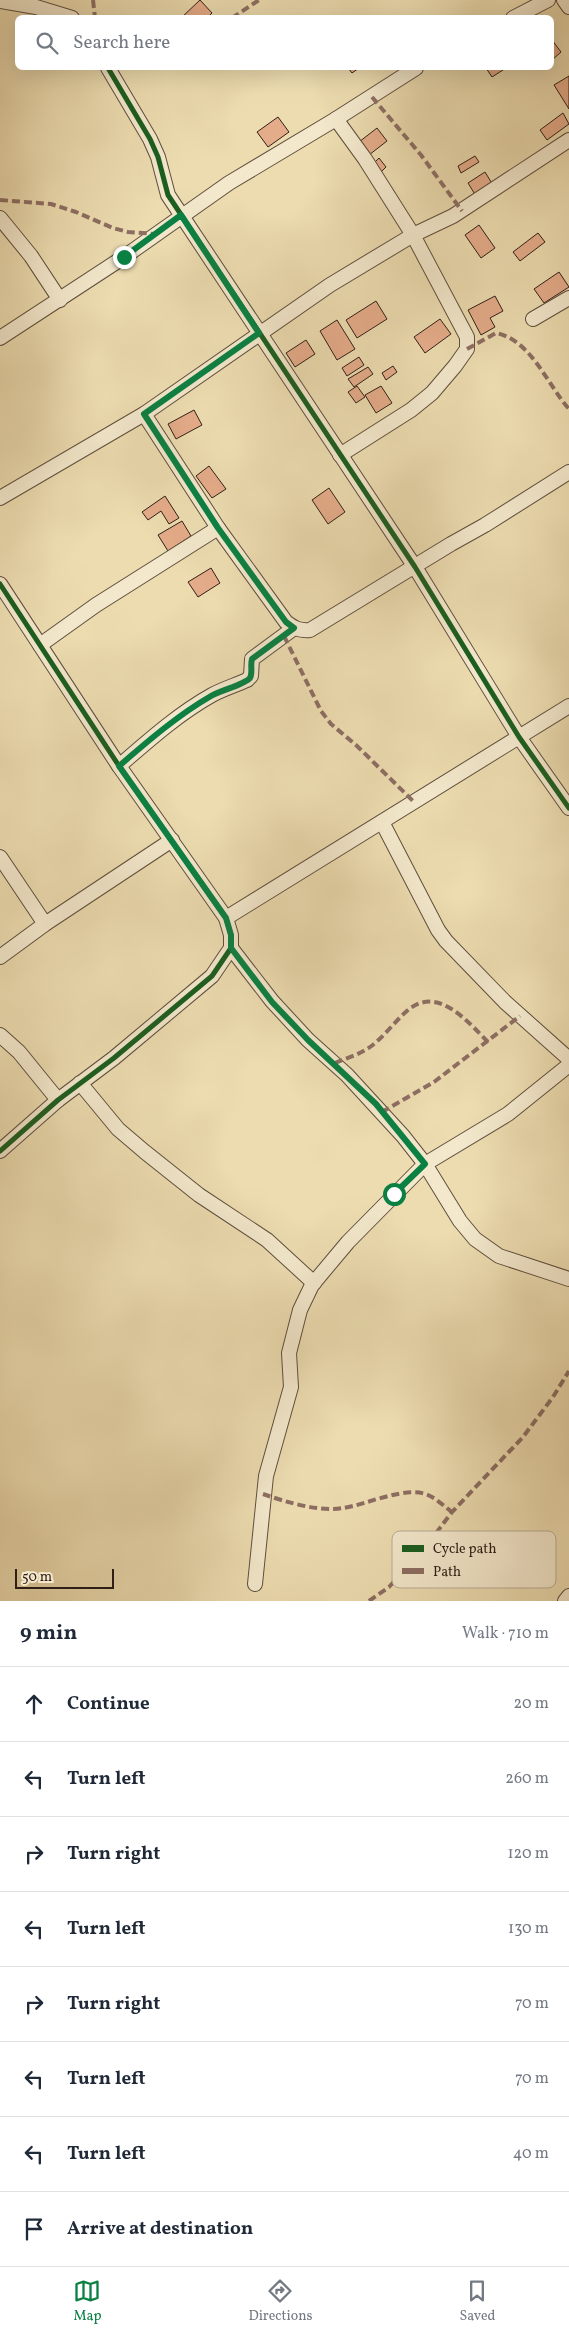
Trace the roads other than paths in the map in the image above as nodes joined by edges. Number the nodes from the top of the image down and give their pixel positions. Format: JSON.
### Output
{"nodes":[{"id":1,"x":548,"y":0,"type":"edge"},
{"id":2,"x":564,"y":0,"type":"edge"},
{"id":3,"x":0,"y":1,"type":"edge"},
{"id":4,"x":569,"y":7,"type":"edge"},
{"id":5,"x":62,"y":15,"type":"edge"},
{"id":6,"x":520,"y":15,"type":"edge"},
{"id":7,"x":109,"y":70,"type":"edge"},
{"id":8,"x":413,"y":70,"type":"edge"},
{"id":9,"x":336,"y":119,"type":"junction"},
{"id":10,"x":569,"y":140,"type":"edge"},
{"id":11,"x":181,"y":215,"type":"junction"},
{"id":12,"x":0,"y":218,"type":"edge"},
{"id":13,"x":413,"y":235,"type":"junction"},
{"id":14,"x":569,"y":298,"type":"edge"},
{"id":15,"x":60,"y":300,"type":"junction"},
{"id":16,"x":533,"y":319,"type":"dead end"},
{"id":17,"x":259,"y":333,"type":"junction"},
{"id":18,"x":0,"y":338,"type":"edge"},
{"id":19,"x":144,"y":414,"type":"junction"},
{"id":20,"x":340,"y":456,"type":"junction"},
{"id":21,"x":569,"y":472,"type":"edge"},
{"id":22,"x":0,"y":498,"type":"edge"},
{"id":23,"x":218,"y":528,"type":"junction"},
{"id":24,"x":415,"y":567,"type":"junction"},
{"id":25,"x":0,"y":584,"type":"edge"},
{"id":26,"x":294,"y":628,"type":"junction"},
{"id":27,"x":40,"y":645,"type":"junction"},
{"id":28,"x":569,"y":706,"type":"edge"},
{"id":29,"x":519,"y":737,"type":"junction"},
{"id":30,"x":119,"y":766,"type":"junction"},
{"id":31,"x":569,"y":808,"type":"edge"},
{"id":32,"x":382,"y":822,"type":"junction"},
{"id":33,"x":172,"y":840,"type":"junction"},
{"id":34,"x":0,"y":857,"type":"edge"},
{"id":35,"x":226,"y":918,"type":"junction"},
{"id":36,"x":45,"y":924,"type":"junction"},
{"id":37,"x":231,"y":948,"type":"junction"},
{"id":38,"x":0,"y":957,"type":"edge"},
{"id":39,"x":0,"y":1035,"type":"edge"},
{"id":40,"x":569,"y":1059,"type":"edge"},
{"id":41,"x":569,"y":1065,"type":"edge"},
{"id":42,"x":80,"y":1084,"type":"junction"},
{"id":43,"x":58,"y":1100,"type":"junction"},
{"id":44,"x":0,"y":1151,"type":"edge"},
{"id":45,"x":425,"y":1164,"type":"junction"},
{"id":46,"x":567,"y":1278,"type":"edge"},
{"id":47,"x":314,"y":1283,"type":"junction"},
{"id":48,"x":255,"y":1584,"type":"dead end"},
{"id":49,"x":569,"y":1596,"type":"edge"},
{"id":50,"x":565,"y":1601,"type":"edge"}],
"edges":[{"from":1,"to":6,"type":"street"},
{"from":2,"to":4,"type":"street"},
{"from":3,"to":5,"type":"street"},
{"from":7,"to":11,"type":"street"},
{"from":8,"to":9,"type":"street"},
{"from":9,"to":11,"type":"street"},
{"from":9,"to":13,"type":"street"},
{"from":10,"to":13,"type":"street"},
{"from":11,"to":15,"type":"street"},
{"from":11,"to":17,"type":"street"},
{"from":12,"to":15,"type":"street"},
{"from":13,"to":17,"type":"street"},
{"from":13,"to":20,"type":"street"},
{"from":14,"to":16,"type":"street"},
{"from":15,"to":18,"type":"street"},
{"from":17,"to":19,"type":"street"},
{"from":17,"to":20,"type":"street"},
{"from":19,"to":22,"type":"street"},
{"from":19,"to":23,"type":"street"},
{"from":20,"to":24,"type":"street"},
{"from":21,"to":24,"type":"street"},
{"from":23,"to":26,"type":"street"},
{"from":23,"to":27,"type":"street"},
{"from":24,"to":26,"type":"street"},
{"from":24,"to":29,"type":"street"},
{"from":25,"to":27,"type":"street"},
{"from":26,"to":30,"type":"street"},
{"from":27,"to":30,"type":"street"},
{"from":28,"to":29,"type":"street"},
{"from":29,"to":31,"type":"street"},
{"from":29,"to":32,"type":"street"},
{"from":30,"to":33,"type":"street"},
{"from":32,"to":35,"type":"street"},
{"from":32,"to":40,"type":"street"},
{"from":33,"to":35,"type":"street"},
{"from":33,"to":36,"type":"street"},
{"from":34,"to":36,"type":"street"},
{"from":35,"to":37,"type":"street"},
{"from":36,"to":38,"type":"street"},
{"from":37,"to":42,"type":"street"},
{"from":37,"to":45,"type":"street"},
{"from":39,"to":43,"type":"street"},
{"from":41,"to":45,"type":"street"},
{"from":42,"to":43,"type":"street"},
{"from":42,"to":47,"type":"street"},
{"from":43,"to":44,"type":"street"},
{"from":45,"to":46,"type":"street"},
{"from":45,"to":47,"type":"street"},
{"from":47,"to":48,"type":"street"},
{"from":49,"to":50,"type":"street"}]}
